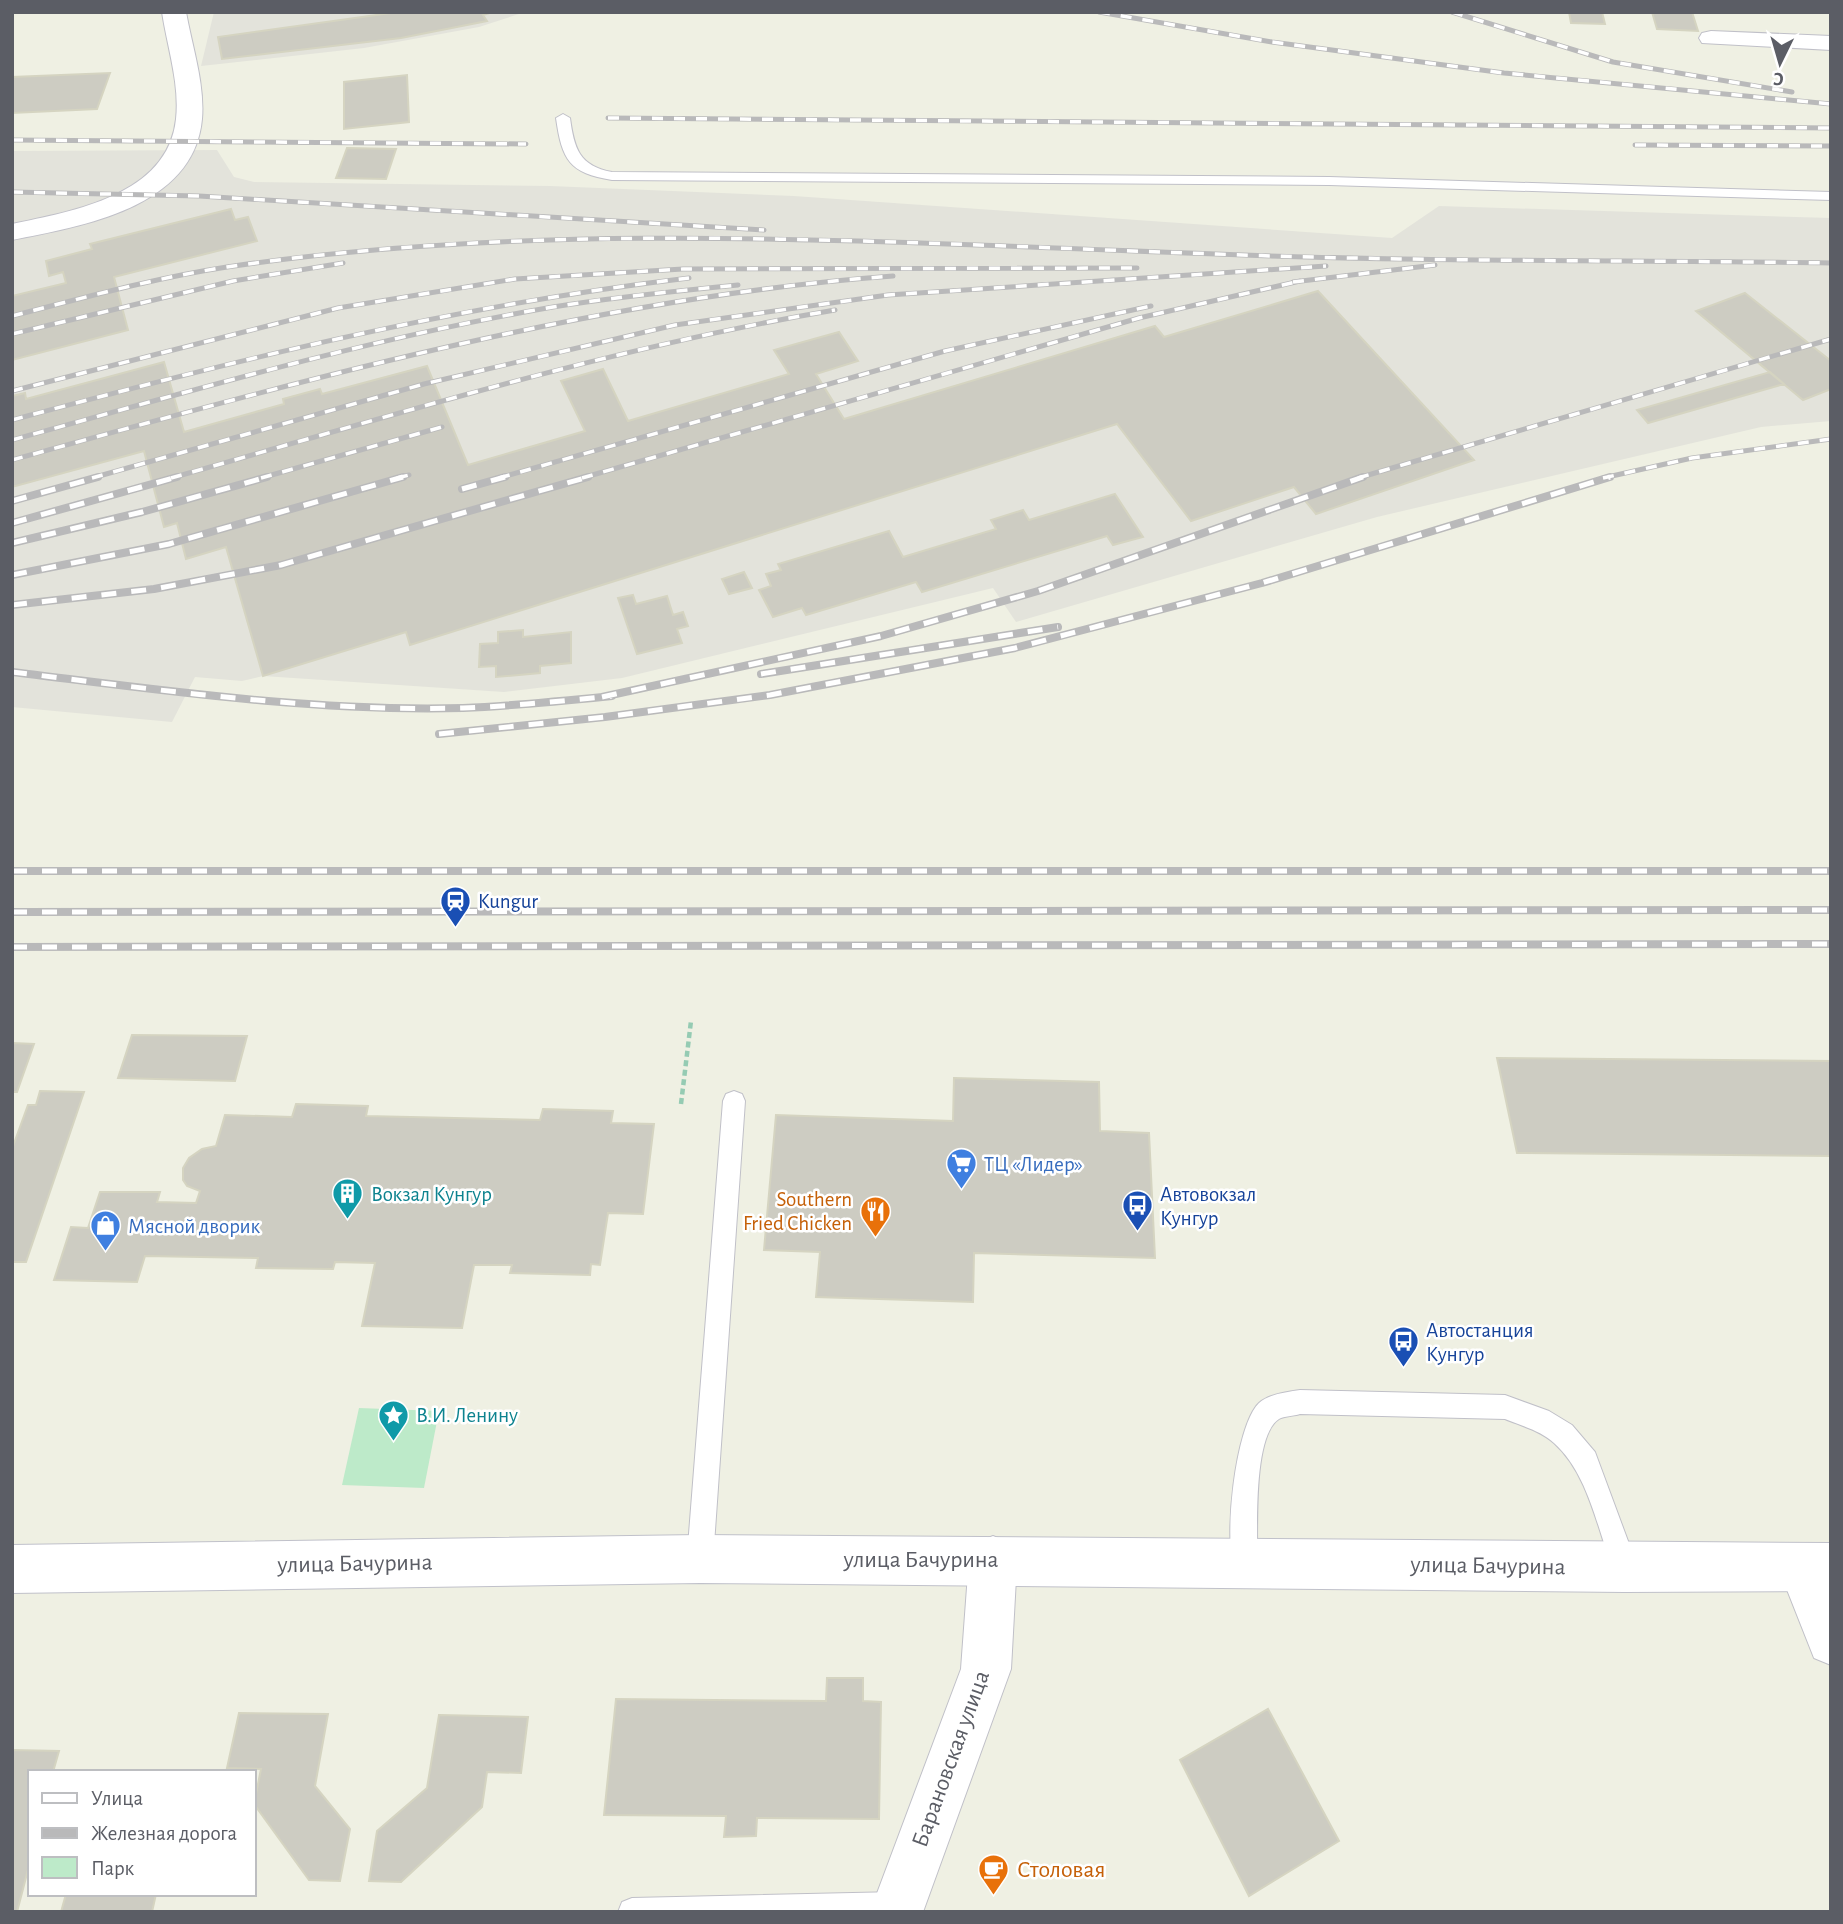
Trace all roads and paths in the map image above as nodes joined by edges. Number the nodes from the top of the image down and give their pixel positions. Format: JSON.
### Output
{"nodes":[{"id":1,"x":174,"y":12,"type":"edge"},
{"id":2,"x":1711,"y":38,"type":"dead end"},
{"id":3,"x":1831,"y":43,"type":"edge"},
{"id":4,"x":563,"y":118,"type":"dead end"},
{"id":5,"x":1831,"y":196,"type":"edge"},
{"id":6,"x":12,"y":232,"type":"edge"},
{"id":7,"x":691,"y":1021,"type":"dead end"},
{"id":8,"x":734,"y":1101,"type":"dead end"},
{"id":9,"x":681,"y":1105,"type":"dead end"},
{"id":10,"x":700,"y":1559,"type":"junction"},
{"id":11,"x":993,"y":1560,"type":"junction"},
{"id":12,"x":1244,"y":1562,"type":"junction"},
{"id":13,"x":1816,"y":1567,"type":"edge"},
{"id":14,"x":12,"y":1569,"type":"edge"},
{"id":15,"x":1625,"y":1569,"type":"junction"},
{"id":16,"x":1831,"y":1641,"type":"edge"},
{"id":17,"x":897,"y":1909,"type":"edge"},
{"id":18,"x":632,"y":1912,"type":"edge"}],
"edges":[{"from":1,"to":6,"type":"street"},
{"from":2,"to":3,"type":"street"},
{"from":4,"to":5,"type":"lane"},
{"from":7,"to":9,"type":"path"},
{"from":8,"to":10,"type":"lane"},
{"from":10,"to":11,"type":"street","name":"улица Бачурина"},
{"from":10,"to":14,"type":"street","name":"улица Бачурина"},
{"from":11,"to":12,"type":"street","name":"улица Бачурина"},
{"from":11,"to":17,"type":"street","name":"Барановская улица"},
{"from":12,"to":15,"type":"street","name":"улица Бачурина"},
{"from":12,"to":15,"type":"lane"},
{"from":13,"to":15,"type":"street","name":"улица Бачурина"},
{"from":13,"to":16,"type":"street"},
{"from":17,"to":18,"type":"lane"}]}
